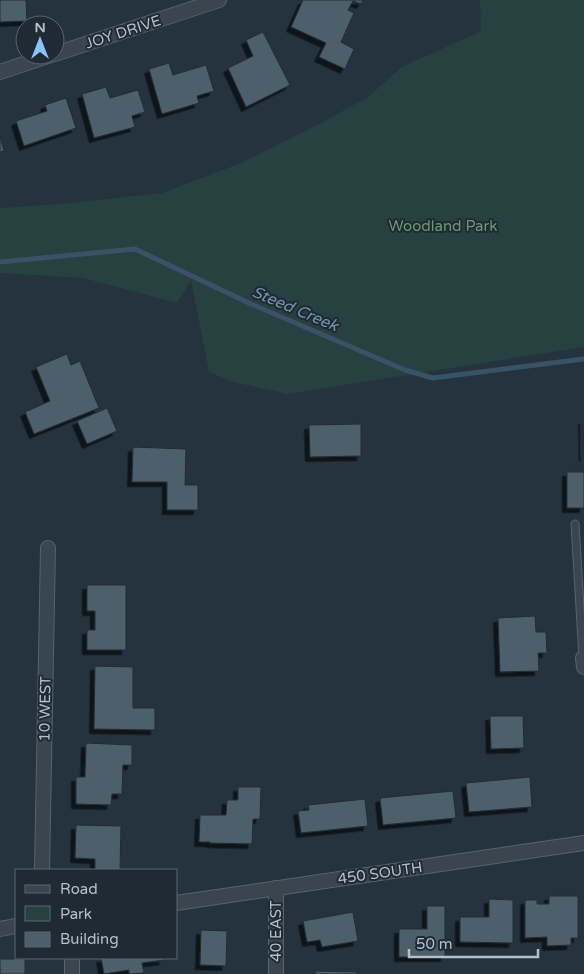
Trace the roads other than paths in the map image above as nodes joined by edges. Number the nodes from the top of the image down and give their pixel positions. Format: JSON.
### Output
{"nodes":[{"id":1,"x":219,"y":0,"type":"edge"},
{"id":2,"x":65,"y":51,"type":"edge"},
{"id":3,"x":21,"y":65,"type":"edge"},
{"id":4,"x":0,"y":72,"type":"edge"},
{"id":5,"x":575,"y":524,"type":"dead end"},
{"id":6,"x":48,"y":548,"type":"dead end"},
{"id":7,"x":584,"y":662,"type":"edge"},
{"id":8,"x":584,"y":843,"type":"edge"},
{"id":9,"x":42,"y":869,"type":"edge"},
{"id":10,"x":276,"y":888,"type":"junction"},
{"id":11,"x":178,"y":903,"type":"edge"},
{"id":12,"x":15,"y":926,"type":"edge"},
{"id":13,"x":0,"y":929,"type":"edge"},
{"id":14,"x":72,"y":959,"type":"edge"},
{"id":15,"x":72,"y":974,"type":"edge"},
{"id":16,"x":276,"y":974,"type":"edge"}],
"edges":[{"from":1,"to":2,"type":"street","name":"JOY DRIVE"},
{"from":3,"to":4,"type":"street"},
{"from":5,"to":7,"type":"lane"},
{"from":6,"to":9,"type":"street","name":"10 WEST"},
{"from":8,"to":10,"type":"street","name":"450 SOUTH"},
{"from":10,"to":11,"type":"street","name":"450 SOUTH"},
{"from":10,"to":16,"type":"street","name":"40 EAST"},
{"from":12,"to":13,"type":"street"},
{"from":14,"to":15,"type":"street"}]}
